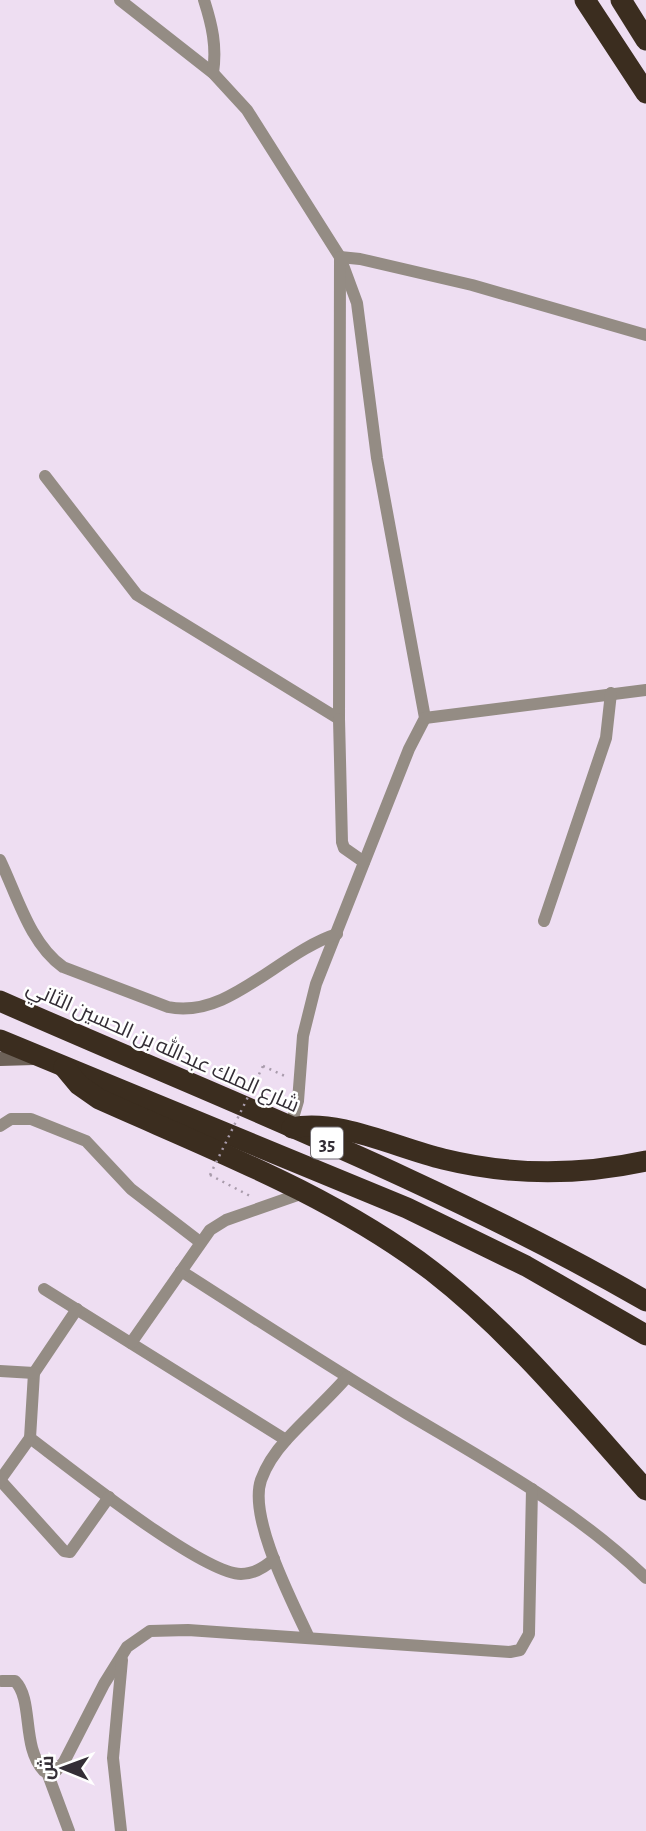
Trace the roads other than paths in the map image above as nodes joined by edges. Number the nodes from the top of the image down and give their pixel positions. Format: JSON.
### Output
{"nodes":[{"id":1,"x":120,"y":0,"type":"edge"},
{"id":2,"x":204,"y":0,"type":"edge"},
{"id":3,"x":585,"y":0,"type":"edge"},
{"id":4,"x":621,"y":0,"type":"edge"},
{"id":5,"x":646,"y":40,"type":"edge"},
{"id":6,"x":213,"y":73,"type":"junction"},
{"id":7,"x":646,"y":93,"type":"edge"},
{"id":8,"x":340,"y":257,"type":"junction"},
{"id":9,"x":646,"y":335,"type":"edge"},
{"id":10,"x":45,"y":476,"type":"dead end"},
{"id":11,"x":646,"y":690,"type":"edge"},
{"id":12,"x":611,"y":694,"type":"junction"},
{"id":13,"x":425,"y":718,"type":"junction"},
{"id":14,"x":339,"y":719,"type":"junction"},
{"id":15,"x":0,"y":860,"type":"edge"},
{"id":16,"x":364,"y":862,"type":"junction"},
{"id":17,"x":544,"y":920,"type":"dead end"},
{"id":18,"x":337,"y":934,"type":"junction"},
{"id":19,"x":0,"y":1002,"type":"edge"},
{"id":20,"x":0,"y":1040,"type":"edge"},
{"id":21,"x":43,"y":1058,"type":"junction"},
{"id":22,"x":0,"y":1059,"type":"edge"},
{"id":23,"x":64,"y":1067,"type":"junction"},
{"id":24,"x":0,"y":1126,"type":"edge"},
{"id":25,"x":290,"y":1128,"type":"junction"},
{"id":26,"x":646,"y":1161,"type":"edge"},
{"id":27,"x":307,"y":1192,"type":"junction"},
{"id":28,"x":200,"y":1242,"type":"junction"},
{"id":29,"x":181,"y":1271,"type":"junction"},
{"id":30,"x":44,"y":1289,"type":"dead end"},
{"id":31,"x":646,"y":1301,"type":"edge"},
{"id":32,"x":76,"y":1309,"type":"junction"},
{"id":33,"x":646,"y":1335,"type":"edge"},
{"id":34,"x":131,"y":1343,"type":"junction"},
{"id":35,"x":0,"y":1371,"type":"edge"},
{"id":36,"x":34,"y":1373,"type":"junction"},
{"id":37,"x":347,"y":1377,"type":"junction"},
{"id":38,"x":30,"y":1438,"type":"junction"},
{"id":39,"x":286,"y":1440,"type":"junction"},
{"id":40,"x":0,"y":1480,"type":"edge"},
{"id":41,"x":533,"y":1489,"type":"junction"},
{"id":42,"x":646,"y":1490,"type":"edge"},
{"id":43,"x":108,"y":1497,"type":"junction"},
{"id":44,"x":274,"y":1559,"type":"junction"},
{"id":45,"x":646,"y":1578,"type":"edge"},
{"id":46,"x":309,"y":1639,"type":"junction"},
{"id":47,"x":127,"y":1647,"type":"junction"},
{"id":48,"x":2,"y":1681,"type":"edge"},
{"id":49,"x":47,"y":1772,"type":"junction"},
{"id":50,"x":69,"y":1831,"type":"edge"},
{"id":51,"x":121,"y":1831,"type":"edge"}],
"edges":[{"from":1,"to":6,"type":"street"},
{"from":2,"to":6,"type":"street"},
{"from":3,"to":7,"type":"highway"},
{"from":4,"to":5,"type":"highway"},
{"from":6,"to":8,"type":"street"},
{"from":8,"to":9,"type":"street"},
{"from":8,"to":13,"type":"street"},
{"from":8,"to":14,"type":"street"},
{"from":10,"to":14,"type":"street"},
{"from":11,"to":12,"type":"street"},
{"from":12,"to":13,"type":"street"},
{"from":12,"to":17,"type":"street"},
{"from":13,"to":16,"type":"street"},
{"from":14,"to":16,"type":"street"},
{"from":15,"to":18,"type":"street"},
{"from":16,"to":18,"type":"street"},
{"from":18,"to":25,"type":"street"},
{"from":19,"to":25,"type":"highway","name":"شارع الملك عبدالله بن الحسين الثاني","number":"35"},
{"from":20,"to":21,"type":"highway","number":"35"},
{"from":21,"to":22,"type":"street","number":"35"},
{"from":21,"to":23,"type":"highway","number":"35"},
{"from":23,"to":27,"type":"highway"},
{"from":23,"to":33,"type":"highway","number":"35"},
{"from":24,"to":28,"type":"street"},
{"from":25,"to":26,"type":"highway"},
{"from":25,"to":31,"type":"highway","name":"شارع الملك عبدالله بن الحسين الثاني","number":"35"},
{"from":27,"to":28,"type":"street"},
{"from":27,"to":42,"type":"highway"},
{"from":28,"to":29,"type":"street"},
{"from":29,"to":34,"type":"street"},
{"from":29,"to":37,"type":"street"},
{"from":30,"to":32,"type":"street"},
{"from":32,"to":34,"type":"street"},
{"from":32,"to":36,"type":"street"},
{"from":34,"to":39,"type":"street"},
{"from":35,"to":36,"type":"street"},
{"from":36,"to":38,"type":"street"},
{"from":37,"to":39,"type":"street"},
{"from":37,"to":41,"type":"street"},
{"from":38,"to":40,"type":"street"},
{"from":38,"to":43,"type":"street"},
{"from":39,"to":44,"type":"street"},
{"from":40,"to":43,"type":"street"},
{"from":41,"to":45,"type":"street"},
{"from":41,"to":46,"type":"street"},
{"from":43,"to":44,"type":"street"},
{"from":44,"to":46,"type":"street"},
{"from":46,"to":47,"type":"street"},
{"from":47,"to":49,"type":"street"},
{"from":47,"to":51,"type":"street"},
{"from":48,"to":49,"type":"street"},
{"from":49,"to":50,"type":"street"}]}
